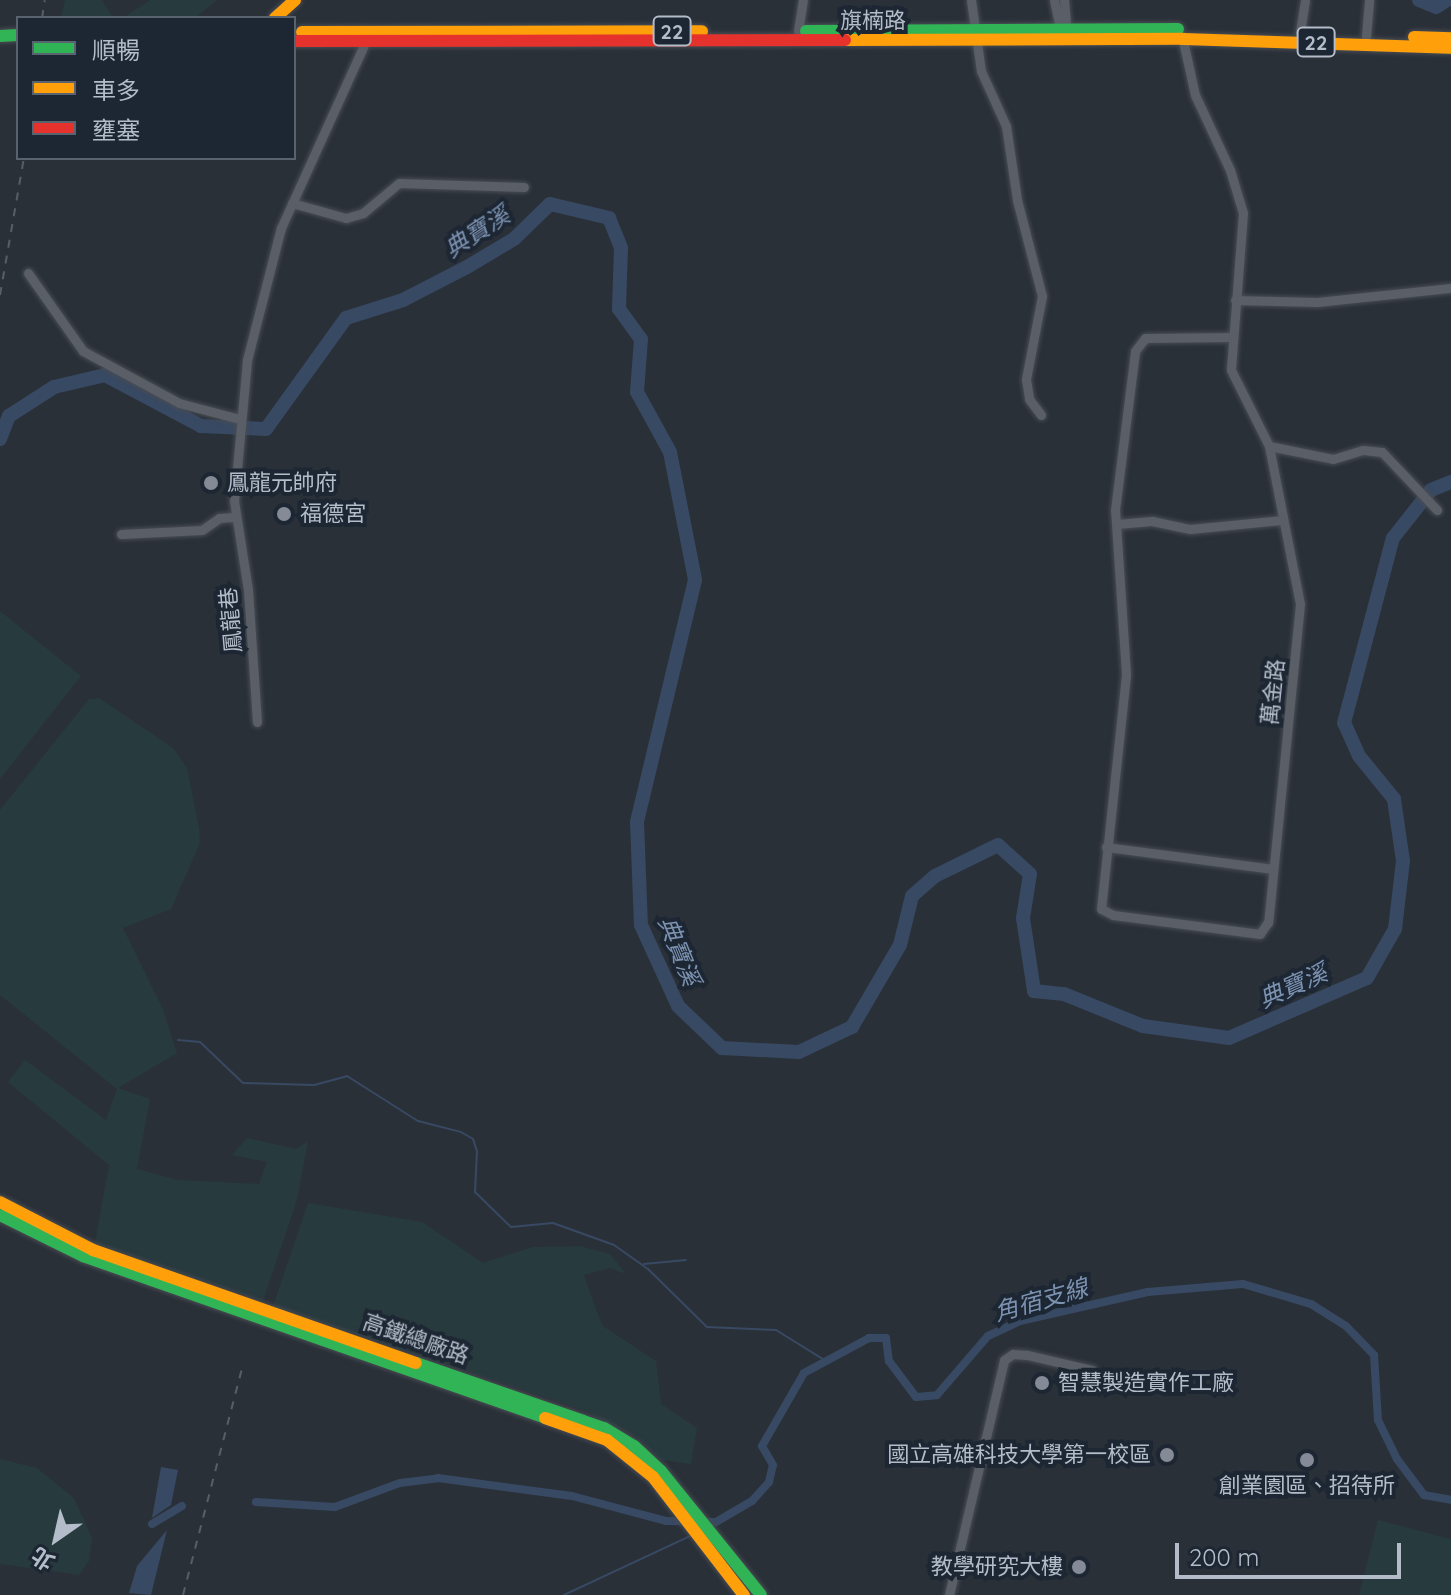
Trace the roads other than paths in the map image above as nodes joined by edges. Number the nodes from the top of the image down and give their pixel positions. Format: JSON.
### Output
{"nodes":[{"id":1,"x":295,"y":0,"type":"edge"},
{"id":2,"x":803,"y":0,"type":"edge"},
{"id":3,"x":971,"y":0,"type":"edge"},
{"id":4,"x":1054,"y":0,"type":"edge"},
{"id":5,"x":1064,"y":0,"type":"edge"},
{"id":6,"x":1305,"y":0,"type":"edge"},
{"id":7,"x":1369,"y":0,"type":"edge"},
{"id":8,"x":277,"y":16,"type":"edge"},
{"id":9,"x":798,"y":31,"type":"junction"},
{"id":10,"x":296,"y":32,"type":"edge"},
{"id":11,"x":1064,"y":32,"type":"junction"},
{"id":12,"x":1300,"y":32,"type":"junction"},
{"id":13,"x":1182,"y":34,"type":"junction"},
{"id":14,"x":975,"y":35,"type":"junction"},
{"id":15,"x":368,"y":36,"type":"junction"},
{"id":16,"x":1358,"y":38,"type":"junction"},
{"id":17,"x":1451,"y":38,"type":"edge"},
{"id":18,"x":296,"y":41,"type":"edge"},
{"id":19,"x":1451,"y":48,"type":"edge"},
{"id":20,"x":524,"y":187,"type":"dead end"},
{"id":21,"x":292,"y":203,"type":"junction"},
{"id":22,"x":28,"y":273,"type":"dead end"},
{"id":23,"x":1451,"y":288,"type":"edge"},
{"id":24,"x":1235,"y":300,"type":"junction"},
{"id":25,"x":1232,"y":337,"type":"junction"},
{"id":26,"x":1041,"y":415,"type":"dead end"},
{"id":27,"x":239,"y":419,"type":"junction"},
{"id":28,"x":1269,"y":446,"type":"junction"},
{"id":29,"x":1437,"y":510,"type":"dead end"},
{"id":30,"x":235,"y":517,"type":"junction"},
{"id":31,"x":1281,"y":520,"type":"junction"},
{"id":32,"x":1117,"y":524,"type":"junction"},
{"id":33,"x":121,"y":534,"type":"dead end"},
{"id":34,"x":257,"y":722,"type":"dead end"},
{"id":35,"x":1106,"y":847,"type":"junction"},
{"id":36,"x":1273,"y":869,"type":"junction"},
{"id":37,"x":0,"y":1202,"type":"edge"},
{"id":38,"x":0,"y":1215,"type":"edge"},
{"id":39,"x":1092,"y":1370,"type":"dead end"},
{"id":40,"x":685,"y":1509,"type":"junction"},
{"id":41,"x":715,"y":1549,"type":"junction"},
{"id":42,"x":744,"y":1595,"type":"edge"},
{"id":43,"x":761,"y":1595,"type":"edge"},
{"id":44,"x":949,"y":1595,"type":"edge"}],
"edges":[{"from":1,"to":8,"type":"main road"},
{"from":2,"to":9,"type":"street"},
{"from":3,"to":14,"type":"street"},
{"from":4,"to":11,"type":"street"},
{"from":5,"to":11,"type":"street"},
{"from":6,"to":12,"type":"street"},
{"from":7,"to":16,"type":"street"},
{"from":9,"to":14,"type":"main road","name":"旗楠路","number":"22"},
{"from":9,"to":15,"type":"main road","name":"旗楠路","number":"22"},
{"from":10,"to":15,"type":"main road","name":"旗楠路","number":"22"},
{"from":11,"to":13,"type":"main road","name":"旗楠路","number":"22"},
{"from":11,"to":14,"type":"main road","name":"旗楠路","number":"22"},
{"from":12,"to":13,"type":"main road","name":"旗楠路","number":"22"},
{"from":12,"to":16,"type":"main road","name":"旗楠路","number":"22"},
{"from":13,"to":16,"type":"main road","name":"旗楠路","number":"22"},
{"from":13,"to":24,"type":"street","name":"萬金路"},
{"from":14,"to":15,"type":"main road","name":"旗楠路","number":"22"},
{"from":14,"to":26,"type":"street"},
{"from":15,"to":18,"type":"main road","name":"旗楠路","number":"22"},
{"from":15,"to":21,"type":"street"},
{"from":16,"to":17,"type":"main road","name":"旗楠路","number":"22"},
{"from":16,"to":19,"type":"main road","name":"旗楠路","number":"22"},
{"from":20,"to":21,"type":"street"},
{"from":21,"to":27,"type":"street"},
{"from":22,"to":27,"type":"street"},
{"from":23,"to":24,"type":"street"},
{"from":24,"to":25,"type":"street","name":"萬金路"},
{"from":25,"to":28,"type":"street","name":"萬金路"},
{"from":25,"to":32,"type":"street","name":"萬金路"},
{"from":27,"to":30,"type":"street","name":"鳳龍巷"},
{"from":28,"to":29,"type":"street"},
{"from":28,"to":31,"type":"street","name":"萬金路"},
{"from":30,"to":33,"type":"street"},
{"from":30,"to":34,"type":"street","name":"鳳龍巷"},
{"from":31,"to":32,"type":"street"},
{"from":31,"to":36,"type":"street","name":"萬金路"},
{"from":32,"to":35,"type":"street","name":"萬金路"},
{"from":35,"to":36,"type":"street"},
{"from":35,"to":36,"type":"street","name":"萬金路"},
{"from":37,"to":40,"type":"main road","name":"高鐵總廠路"},
{"from":38,"to":40,"type":"main road","name":"高鐵總廠路"},
{"from":39,"to":44,"type":"street"},
{"from":40,"to":41,"type":"main road","name":"高鐵總廠路"},
{"from":41,"to":42,"type":"main road","name":"高鐵總廠路"},
{"from":41,"to":43,"type":"main road","name":"高鐵總廠路"}]}
